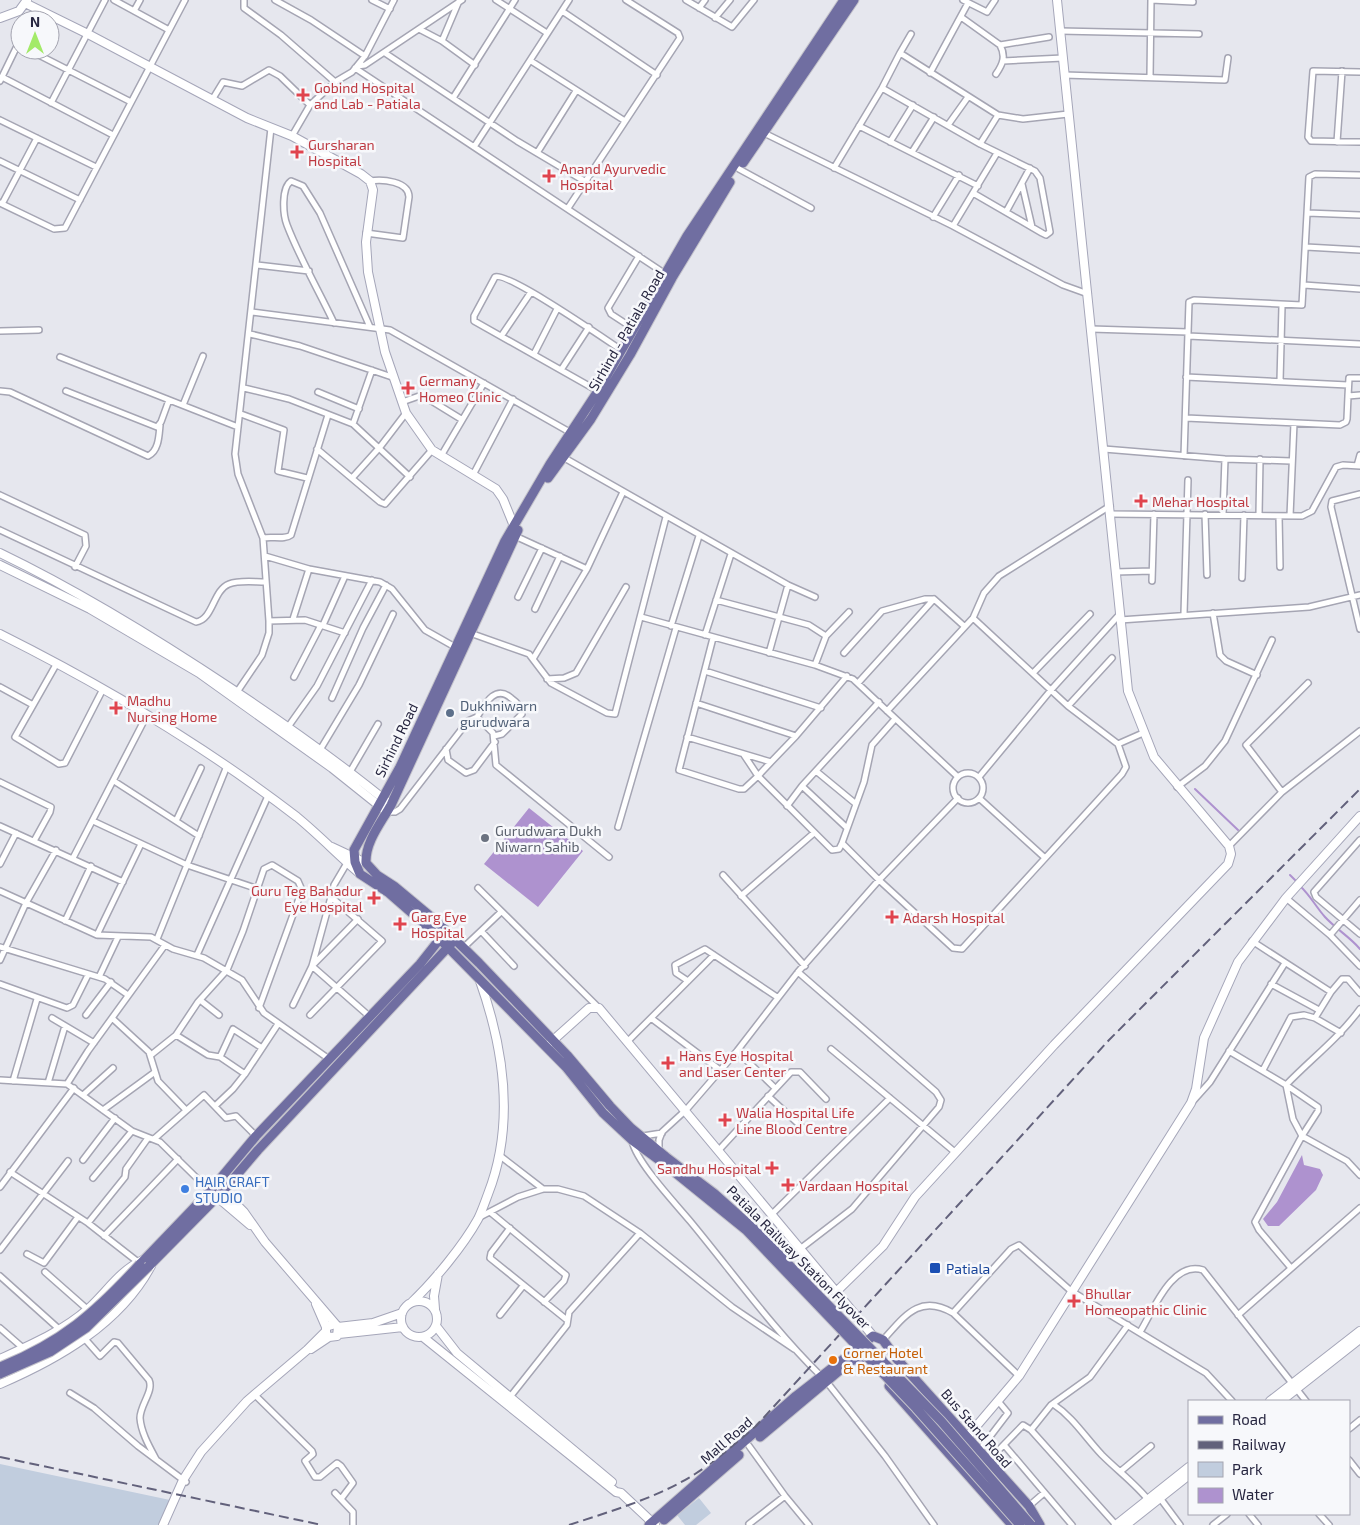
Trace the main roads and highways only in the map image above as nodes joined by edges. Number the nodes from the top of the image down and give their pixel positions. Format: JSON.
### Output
{"nodes":[{"id":1,"x":844,"y":0,"type":"edge"},
{"id":2,"x":854,"y":0,"type":"edge"},
{"id":3,"x":668,"y":276,"type":"junction"},
{"id":4,"x":626,"y":353,"type":"junction"},
{"id":5,"x":575,"y":435,"type":"junction"},
{"id":6,"x":559,"y":455,"type":"junction"},
{"id":7,"x":442,"y":686,"type":"junction"},
{"id":8,"x":443,"y":935,"type":"junction"},
{"id":9,"x":452,"y":943,"type":"junction"},
{"id":10,"x":636,"y":1138,"type":"junction"},
{"id":11,"x":662,"y":1157,"type":"junction"},
{"id":12,"x":145,"y":1263,"type":"junction"},
{"id":13,"x":0,"y":1367,"type":"edge"},
{"id":14,"x":0,"y":1374,"type":"edge"},
{"id":15,"x":823,"y":1379,"type":"junction"},
{"id":16,"x":653,"y":1524,"type":"edge"},
{"id":17,"x":1012,"y":1525,"type":"edge"},
{"id":18,"x":1020,"y":1525,"type":"edge"},
{"id":19,"x":1031,"y":1525,"type":"edge"},
{"id":20,"x":1040,"y":1525,"type":"edge"}],
"edges":[{"from":1,"to":3,"type":"main road"},
{"from":2,"to":3,"type":"main road","name":"Sirhind - Patiala Road"},
{"from":3,"to":4,"type":"main road","name":"Sirhind - Patiala Road"},
{"from":3,"to":4,"type":"main road"},
{"from":4,"to":5,"type":"main road","name":"Sirhind - Patiala Road"},
{"from":4,"to":5,"type":"main road"},
{"from":5,"to":6,"type":"main road"},
{"from":6,"to":7,"type":"main road"},
{"from":6,"to":7,"type":"main road"},
{"from":7,"to":8,"type":"main road","name":"Sirhind Road"},
{"from":7,"to":8,"type":"main road","name":"Sirhind Road"},
{"from":8,"to":9,"type":"main road"},
{"from":8,"to":12,"type":"main road"},
{"from":9,"to":10,"type":"main road"},
{"from":9,"to":10,"type":"main road"},
{"from":9,"to":12,"type":"main road"},
{"from":10,"to":11,"type":"main road","name":"Patiala Railway Station Flyover"},
{"from":11,"to":18,"type":"main road","name":"Patiala Railway Station Flyover","bridge":true},
{"from":11,"to":19,"type":"main road","name":"Patiala Railway Station Flyover","bridge":true},
{"from":12,"to":13,"type":"main road","bridge":true},
{"from":12,"to":14,"type":"main road","bridge":true},
{"from":15,"to":16,"type":"main road","name":"Mall Road"},
{"from":15,"to":16,"type":"main road","name":"Mall Road"},
{"from":15,"to":17,"type":"main road"},
{"from":15,"to":20,"type":"main road","name":"Bus Stand Road"}]}
